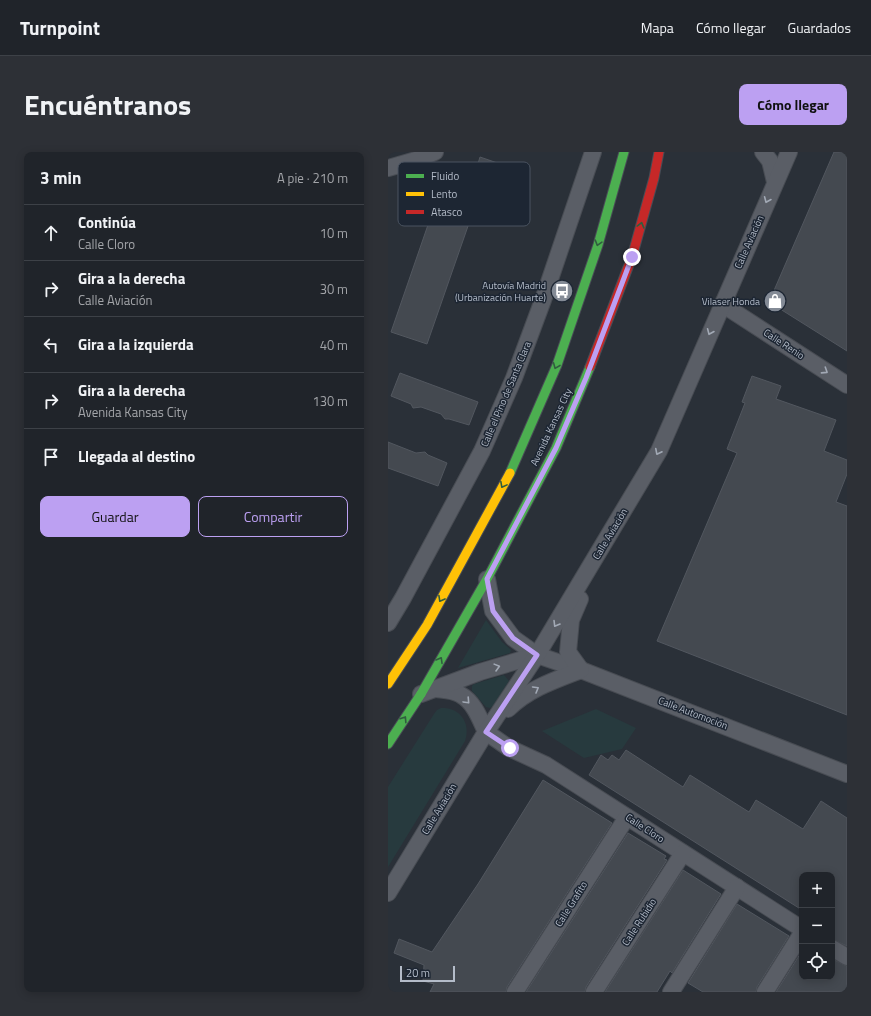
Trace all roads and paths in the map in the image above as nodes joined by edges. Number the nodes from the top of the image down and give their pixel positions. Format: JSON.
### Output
{"nodes":[{"id":1,"x":435,"y":152,"type":"edge"},
{"id":2,"x":593,"y":152,"type":"edge"},
{"id":3,"x":624,"y":152,"type":"edge"},
{"id":4,"x":659,"y":152,"type":"edge"},
{"id":5,"x":763,"y":152,"type":"edge"},
{"id":6,"x":789,"y":152,"type":"edge"},
{"id":7,"x":409,"y":162,"type":"edge"},
{"id":8,"x":398,"y":165,"type":"edge"},
{"id":9,"x":388,"y":168,"type":"edge"},
{"id":10,"x":775,"y":182,"type":"junction"},
{"id":11,"x":722,"y":304,"type":"junction"},
{"id":12,"x":847,"y":385,"type":"edge"},
{"id":13,"x":597,"y":555,"type":"junction"},
{"id":14,"x":487,"y":579,"type":"junction"},
{"id":15,"x":388,"y":623,"type":"edge"},
{"id":16,"x":537,"y":655,"type":"junction"},
{"id":17,"x":581,"y":670,"type":"junction"},
{"id":18,"x":388,"y":684,"type":"edge"},
{"id":19,"x":427,"y":691,"type":"junction"},
{"id":20,"x":486,"y":732,"type":"junction"},
{"id":21,"x":388,"y":744,"type":"edge"},
{"id":22,"x":847,"y":774,"type":"edge"},
{"id":23,"x":627,"y":816,"type":"junction"},
{"id":24,"x":683,"y":853,"type":"junction"},
{"id":25,"x":737,"y":887,"type":"junction"},
{"id":26,"x":388,"y":893,"type":"edge"},
{"id":27,"x":799,"y":926,"type":"edge"},
{"id":28,"x":799,"y":938,"type":"edge"},
{"id":29,"x":835,"y":950,"type":"edge"},
{"id":30,"x":847,"y":957,"type":"edge"},
{"id":31,"x":515,"y":992,"type":"edge"},
{"id":32,"x":594,"y":992,"type":"edge"},
{"id":33,"x":671,"y":992,"type":"edge"},
{"id":34,"x":765,"y":992,"type":"edge"}],
"edges":[{"from":1,"to":7,"type":"street"},
{"from":2,"to":15,"type":"street","name":"Calle el Pino de Santa Clara"},
{"from":3,"to":18,"type":"main road","name":"Avenida Kansas City","one_way":true},
{"from":14,"to":4,"type":"main road","name":"Avenida Kansas City","one_way":true},
{"from":5,"to":10,"type":"street"},
{"from":6,"to":10,"type":"street","name":"Calle Aviación"},
{"from":8,"to":9,"type":"street"},
{"from":10,"to":11,"type":"street","name":"Calle Aviación","one_way":true},
{"from":11,"to":12,"type":"street","name":"Calle Renio","one_way":true},
{"from":11,"to":13,"type":"street","name":"Calle Aviación","one_way":true},
{"from":13,"to":16,"type":"street","name":"Calle Aviación","one_way":true},
{"from":13,"to":17,"type":"street"},
{"from":14,"to":16,"type":"street","name":"Calle Automoción"},
{"from":19,"to":14,"type":"main road","name":"Avenida Kansas City","one_way":true},
{"from":16,"to":17,"type":"street","name":"Calle Automoción"},
{"from":19,"to":16,"type":"street","one_way":true},
{"from":16,"to":20,"type":"street","name":"Calle Aviación"},
{"from":20,"to":17,"type":"street","one_way":true},
{"from":17,"to":22,"type":"street","name":"Calle Automoción"},
{"from":19,"to":20,"type":"street","one_way":true},
{"from":21,"to":19,"type":"main road","name":"Avenida Kansas City","one_way":true},
{"from":20,"to":23,"type":"street","name":"Calle Cloro"},
{"from":20,"to":26,"type":"street","name":"Calle Aviación"},
{"from":23,"to":24,"type":"street","name":"Calle Cloro"},
{"from":23,"to":31,"type":"street","name":"Calle Grafito"},
{"from":24,"to":25,"type":"street","name":"Calle Cloro"},
{"from":24,"to":32,"type":"street","name":"Calle Rubidio"},
{"from":25,"to":27,"type":"street","name":"Calle Cloro"},
{"from":25,"to":33,"type":"street"},
{"from":28,"to":34,"type":"street"},
{"from":29,"to":30,"type":"street"}]}
